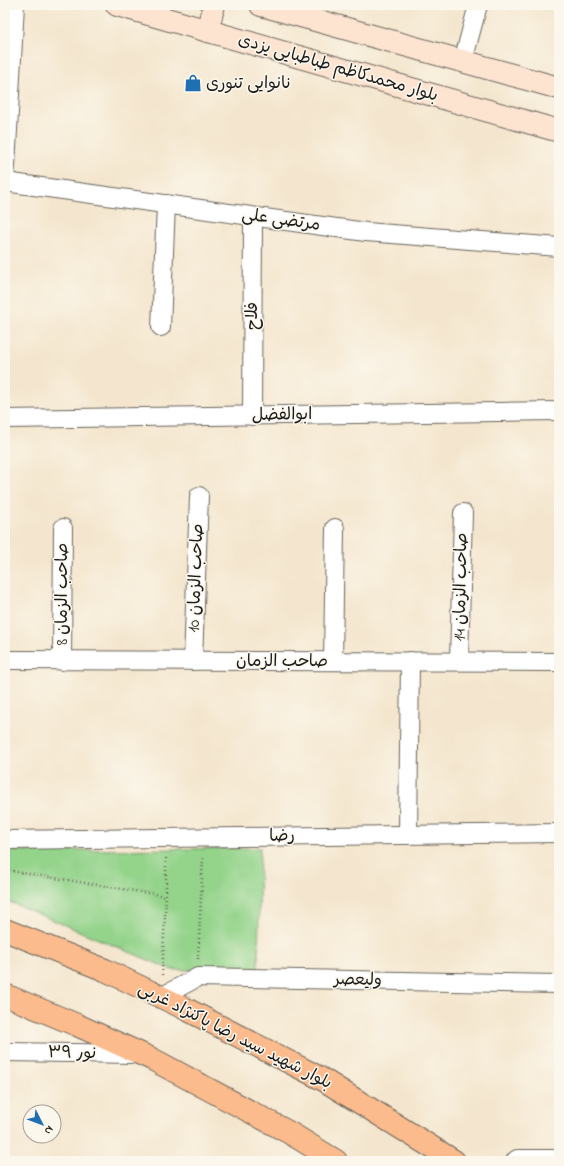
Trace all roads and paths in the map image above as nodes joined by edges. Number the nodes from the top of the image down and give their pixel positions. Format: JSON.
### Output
{"nodes":[{"id":1,"x":15,"y":5,"type":"edge"},
{"id":2,"x":117,"y":5,"type":"edge"},
{"id":3,"x":214,"y":5,"type":"edge"},
{"id":4,"x":261,"y":5,"type":"edge"},
{"id":5,"x":478,"y":5,"type":"edge"},
{"id":6,"x":291,"y":9,"type":"edge"},
{"id":7,"x":207,"y":31,"type":"junction"},
{"id":8,"x":463,"y":61,"type":"junction"},
{"id":9,"x":559,"y":88,"type":"edge"},
{"id":10,"x":559,"y":130,"type":"edge"},
{"id":11,"x":5,"y":183,"type":"edge"},
{"id":12,"x":166,"y":204,"type":"junction"},
{"id":13,"x":253,"y":216,"type":"junction"},
{"id":14,"x":559,"y":247,"type":"edge"},
{"id":15,"x":160,"y":327,"type":"dead end"},
{"id":16,"x":559,"y":411,"type":"edge"},
{"id":17,"x":252,"y":416,"type":"junction"},
{"id":18,"x":5,"y":419,"type":"edge"},
{"id":19,"x":199,"y":496,"type":"dead end"},
{"id":20,"x":463,"y":513,"type":"dead end"},
{"id":21,"x":63,"y":528,"type":"dead end"},
{"id":22,"x":335,"y":528,"type":"dead end"},
{"id":23,"x":5,"y":660,"type":"edge"},
{"id":24,"x":62,"y":660,"type":"junction"},
{"id":25,"x":193,"y":661,"type":"junction"},
{"id":26,"x":333,"y":661,"type":"junction"},
{"id":27,"x":410,"y":661,"type":"junction"},
{"id":28,"x":459,"y":662,"type":"junction"},
{"id":29,"x":559,"y":662,"type":"edge"},
{"id":30,"x":559,"y":833,"type":"edge"},
{"id":31,"x":408,"y":835,"type":"junction"},
{"id":32,"x":166,"y":838,"type":"junction"},
{"id":33,"x":204,"y":838,"type":"junction"},
{"id":34,"x":5,"y":840,"type":"edge"},
{"id":35,"x":5,"y":870,"type":"edge"},
{"id":36,"x":166,"y":896,"type":"junction"},
{"id":37,"x":5,"y":930,"type":"edge"},
{"id":38,"x":198,"y":977,"type":"junction"},
{"id":39,"x":559,"y":984,"type":"edge"},
{"id":40,"x":5,"y":995,"type":"edge"},
{"id":41,"x":161,"y":997,"type":"junction"},
{"id":42,"x":5,"y":1052,"type":"edge"},
{"id":43,"x":140,"y":1054,"type":"junction"},
{"id":44,"x":559,"y":1160,"type":"edge"},
{"id":45,"x":336,"y":1161,"type":"edge"},
{"id":46,"x":454,"y":1161,"type":"edge"},
{"id":47,"x":515,"y":1161,"type":"edge"}],
"edges":[{"from":1,"to":11,"type":"street"},
{"from":2,"to":7,"type":"main road","name":"بلوار محمدکاظم طباطبایی یزدی"},
{"from":3,"to":7,"type":"main road"},
{"from":4,"to":6,"type":"main road"},
{"from":5,"to":8,"type":"street"},
{"from":6,"to":8,"type":"main road"},
{"from":7,"to":10,"type":"main road","name":"بلوار محمدکاظم طباطبایی یزدی"},
{"from":8,"to":9,"type":"main road"},
{"from":11,"to":12,"type":"street","name":"مرتضی علی"},
{"from":12,"to":13,"type":"street","name":"مرتضی علی"},
{"from":12,"to":15,"type":"street"},
{"from":13,"to":14,"type":"street","name":"مرتضی علی"},
{"from":13,"to":17,"type":"street","name":"فلاح"},
{"from":16,"to":17,"type":"street","name":"ابوالفضل"},
{"from":17,"to":18,"type":"street","name":"ابوالفضل"},
{"from":19,"to":25,"type":"street","name":"صاحب الزمان 10"},
{"from":20,"to":28,"type":"street","name":"صاحب الزمان 14"},
{"from":21,"to":24,"type":"street","name":"صاحب الزمان 8"},
{"from":22,"to":26,"type":"street"},
{"from":23,"to":24,"type":"street","name":"صاحب الزمان"},
{"from":24,"to":25,"type":"street","name":"صاحب الزمان"},
{"from":25,"to":26,"type":"street","name":"صاحب الزمان"},
{"from":26,"to":27,"type":"street","name":"صاحب الزمان"},
{"from":27,"to":28,"type":"street","name":"صاحب الزمان"},
{"from":27,"to":31,"type":"street"},
{"from":28,"to":29,"type":"street","name":"صاحب الزمان"},
{"from":30,"to":31,"type":"street","name":"رضا"},
{"from":31,"to":33,"type":"street","name":"رضا"},
{"from":32,"to":33,"type":"street","name":"رضا"},
{"from":32,"to":34,"type":"street","name":"رضا"},
{"from":32,"to":36,"type":"path"},
{"from":33,"to":38,"type":"path"},
{"from":35,"to":36,"type":"path"},
{"from":36,"to":41,"type":"path"},
{"from":37,"to":41,"type":"main road","name":"بلوار شهید سید رضا پاکنژاد غربی"},
{"from":38,"to":39,"type":"street","name":"ولیعصر"},
{"from":38,"to":41,"type":"street","name":"ولیعصر"},
{"from":40,"to":43,"type":"main road"},
{"from":41,"to":46,"type":"main road","name":"بلوار شهید سید رضا پاکنژاد غربی"},
{"from":42,"to":43,"type":"street","name":"نور ۳۹"},
{"from":43,"to":45,"type":"main road"},
{"from":44,"to":47,"type":"street"}]}
